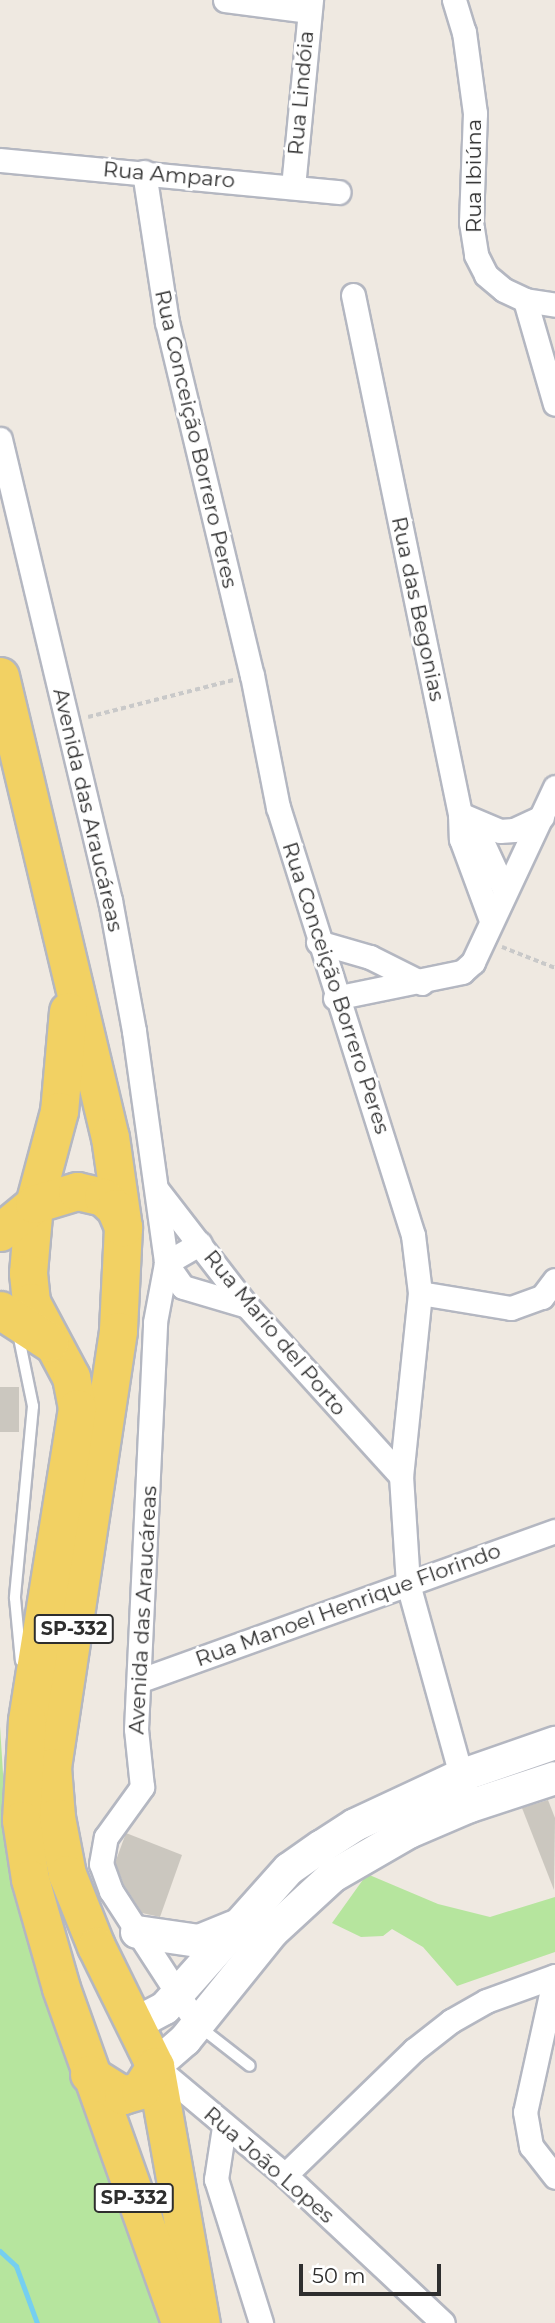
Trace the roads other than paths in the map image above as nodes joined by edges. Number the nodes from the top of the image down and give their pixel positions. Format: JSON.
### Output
{"nodes":[{"id":1,"x":225,"y":0,"type":"edge"},
{"id":2,"x":454,"y":0,"type":"edge"},
{"id":3,"x":310,"y":6,"type":"edge"},
{"id":4,"x":0,"y":160,"type":"edge"},
{"id":5,"x":144,"y":172,"type":"junction"},
{"id":6,"x":293,"y":187,"type":"junction"},
{"id":7,"x":338,"y":192,"type":"dead end"},
{"id":8,"x":353,"y":295,"type":"dead end"},
{"id":9,"x":525,"y":300,"type":"junction"},
{"id":10,"x":555,"y":305,"type":"edge"},
{"id":11,"x":555,"y":404,"type":"edge"},
{"id":12,"x":0,"y":439,"type":"edge"},
{"id":13,"x":0,"y":677,"type":"edge"},
{"id":14,"x":555,"y":787,"type":"edge"},
{"id":15,"x":542,"y":817,"type":"junction"},
{"id":16,"x":467,"y":818,"type":"junction"},
{"id":17,"x":504,"y":889,"type":"junction"},
{"id":18,"x":487,"y":930,"type":"junction"},
{"id":19,"x":318,"y":942,"type":"junction"},
{"id":20,"x":70,"y":982,"type":"junction"},
{"id":21,"x":422,"y":983,"type":"junction"},
{"id":22,"x":335,"y":998,"type":"junction"},
{"id":23,"x":59,"y":1111,"type":"junction"},
{"id":24,"x":155,"y":1185,"type":"junction"},
{"id":25,"x":34,"y":1204,"type":"junction"},
{"id":26,"x":0,"y":1216,"type":"edge"},
{"id":27,"x":123,"y":1227,"type":"junction"},
{"id":28,"x":0,"y":1231,"type":"edge"},
{"id":29,"x":200,"y":1243,"type":"junction"},
{"id":30,"x":166,"y":1263,"type":"junction"},
{"id":31,"x":219,"y":1265,"type":"junction"},
{"id":32,"x":555,"y":1280,"type":"edge"},
{"id":33,"x":191,"y":1290,"type":"junction"},
{"id":34,"x":420,"y":1293,"type":"junction"},
{"id":35,"x":247,"y":1306,"type":"junction"},
{"id":36,"x":8,"y":1313,"type":"edge"},
{"id":37,"x":155,"y":1322,"type":"junction"},
{"id":38,"x":54,"y":1346,"type":"junction"},
{"id":39,"x":401,"y":1476,"type":"junction"},
{"id":40,"x":555,"y":1531,"type":"edge"},
{"id":41,"x":408,"y":1584,"type":"junction"},
{"id":42,"x":141,"y":1680,"type":"junction"},
{"id":43,"x":27,"y":1721,"type":"junction"},
{"id":44,"x":555,"y":1743,"type":"edge"},
{"id":45,"x":460,"y":1776,"type":"junction"},
{"id":46,"x":555,"y":1778,"type":"edge"},
{"id":47,"x":470,"y":1805,"type":"junction"},
{"id":48,"x":234,"y":1927,"type":"junction"},
{"id":49,"x":136,"y":1932,"type":"junction"},
{"id":50,"x":555,"y":1976,"type":"edge"},
{"id":51,"x":178,"y":1992,"type":"junction"},
{"id":52,"x":131,"y":2018,"type":"junction"},
{"id":53,"x":198,"y":2025,"type":"junction"},
{"id":54,"x":155,"y":2066,"type":"junction"},
{"id":55,"x":250,"y":2066,"type":"dead end"},
{"id":56,"x":89,"y":2074,"type":"junction"},
{"id":57,"x":224,"y":2127,"type":"junction"},
{"id":58,"x":552,"y":2170,"type":"edge"},
{"id":59,"x":285,"y":2175,"type":"junction"},
{"id":60,"x":180,"y":2323,"type":"edge"},
{"id":61,"x":201,"y":2323,"type":"edge"},
{"id":62,"x":261,"y":2323,"type":"edge"},
{"id":63,"x":443,"y":2323,"type":"edge"}],
"edges":[{"from":1,"to":3,"type":"street"},
{"from":2,"to":9,"type":"street","name":"Rua Ibiúna"},
{"from":3,"to":6,"type":"street","name":"Rua Lindóia"},
{"from":4,"to":5,"type":"street","name":"Rua Amparo"},
{"from":5,"to":6,"type":"street","name":"Rua Amparo"},
{"from":5,"to":19,"type":"street","name":"Rua Conceição Borrero Peres"},
{"from":6,"to":7,"type":"street","name":"Rua Amparo"},
{"from":8,"to":16,"type":"street","name":"Rua das Begonias"},
{"from":9,"to":10,"type":"street","name":"Rua Ibiúna"},
{"from":9,"to":11,"type":"street"},
{"from":12,"to":24,"type":"street","name":"Avenida das Araucáreas"},
{"from":13,"to":20,"type":"main road","number":"SP-332"},
{"from":14,"to":15,"type":"street"},
{"from":15,"to":16,"type":"street"},
{"from":15,"to":17,"type":"street"},
{"from":16,"to":17,"type":"street","name":"Rua das Begonias"},
{"from":16,"to":18,"type":"street","name":"Rua das Begonias"},
{"from":17,"to":18,"type":"street"},
{"from":18,"to":21,"type":"street"},
{"from":19,"to":21,"type":"street"},
{"from":19,"to":22,"type":"street","name":"Rua Conceição Borrero Peres"},
{"from":20,"to":23,"type":"main road","number":"SP-332"},
{"from":20,"to":27,"type":"main road","number":"SP-332"},
{"from":21,"to":22,"type":"street"},
{"from":22,"to":34,"type":"street","name":"Rua Conceição Borrero Peres"},
{"from":23,"to":25,"type":"main road","number":"SP-332"},
{"from":23,"to":26,"type":"main road"},
{"from":24,"to":29,"type":"street","name":"Rua Mario del Porto"},
{"from":24,"to":30,"type":"street","name":"Avenida das Araucáreas"},
{"from":25,"to":27,"type":"main road"},
{"from":25,"to":28,"type":"main road"},
{"from":25,"to":38,"type":"main road","number":"SP-332"},
{"from":27,"to":52,"type":"main road","number":"SP-332"},
{"from":29,"to":30,"type":"street"},
{"from":29,"to":31,"type":"street","name":"Rua Mario del Porto"},
{"from":30,"to":33,"type":"street"},
{"from":30,"to":37,"type":"street","name":"Avenida das Araucáreas"},
{"from":31,"to":33,"type":"street"},
{"from":31,"to":35,"type":"street","name":"Rua Mario del Porto"},
{"from":32,"to":34,"type":"street"},
{"from":33,"to":35,"type":"street"},
{"from":33,"to":37,"type":"street"},
{"from":34,"to":39,"type":"street","name":"Rua Conceição Borrero Peres"},
{"from":35,"to":39,"type":"street","name":"Rua Mario del Porto"},
{"from":36,"to":38,"type":"main road"},
{"from":36,"to":43,"type":"lane"},
{"from":37,"to":42,"type":"street","name":"Avenida das Araucáreas"},
{"from":38,"to":43,"type":"main road","number":"SP-332"},
{"from":39,"to":41,"type":"street","name":"Rua Conceição Borrero Peres"},
{"from":40,"to":41,"type":"street","name":"Rua Manoel Henrique Florindo"},
{"from":41,"to":42,"type":"street","name":"Rua Manoel Henrique Florindo"},
{"from":41,"to":45,"type":"street","name":"Rua Conceição Borrero Peres"},
{"from":42,"to":49,"type":"street","name":"Avenida das Araucáreas"},
{"from":43,"to":56,"type":"main road","number":"SP-332"},
{"from":44,"to":45,"type":"street"},
{"from":45,"to":47,"type":"street","name":"Rua Conceição Borrero Peres"},
{"from":45,"to":48,"type":"street"},
{"from":46,"to":47,"type":"street"},
{"from":47,"to":53,"type":"street"},
{"from":48,"to":49,"type":"street"},
{"from":48,"to":51,"type":"street"},
{"from":49,"to":51,"type":"street","name":"Avenida das Araucáreas"},
{"from":50,"to":58,"type":"street"},
{"from":50,"to":59,"type":"street"},
{"from":51,"to":52,"type":"street"},
{"from":51,"to":53,"type":"street","name":"Avenida das Araucáreas"},
{"from":52,"to":54,"type":"main road","number":"SP-332"},
{"from":53,"to":54,"type":"street"},
{"from":53,"to":55,"type":"lane"},
{"from":54,"to":56,"type":"main road"},
{"from":54,"to":57,"type":"street","name":"Rua João Lopes"},
{"from":54,"to":61,"type":"main road","number":"SP-332"},
{"from":56,"to":60,"type":"main road","number":"SP-332"},
{"from":57,"to":59,"type":"street","name":"Rua João Lopes"},
{"from":57,"to":62,"type":"street"},
{"from":59,"to":63,"type":"street","name":"Rua João Lopes"}]}
